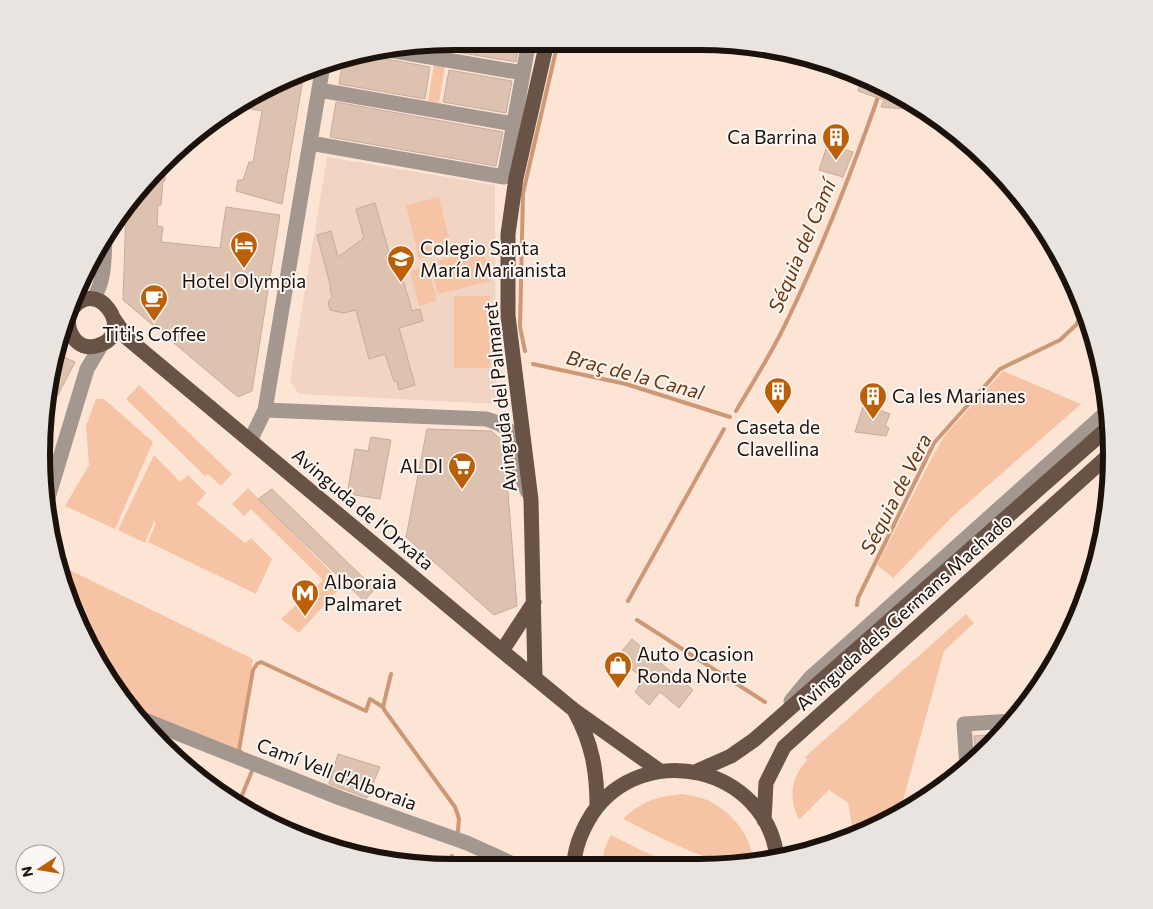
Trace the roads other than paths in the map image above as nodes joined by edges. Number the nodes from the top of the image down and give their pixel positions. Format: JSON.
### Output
{"nodes":[{"id":1,"x":527,"y":50,"type":"edge"},
{"id":2,"x":545,"y":50,"type":"edge"},
{"id":3,"x":404,"y":53,"type":"edge"},
{"id":4,"x":322,"y":72,"type":"edge"},
{"id":5,"x":523,"y":73,"type":"junction"},
{"id":6,"x":319,"y":90,"type":"junction"},
{"id":7,"x":514,"y":124,"type":"junction"},
{"id":8,"x":310,"y":143,"type":"junction"},
{"id":9,"x":104,"y":252,"type":"edge"},
{"id":10,"x":79,"y":304,"type":"edge"},
{"id":11,"x":78,"y":306,"type":"edge"},
{"id":12,"x":114,"y":319,"type":"junction"},
{"id":13,"x":69,"y":332,"type":"edge"},
{"id":14,"x":127,"y":338,"type":"junction"},
{"id":15,"x":106,"y":341,"type":"junction"},
{"id":16,"x":78,"y":343,"type":"junction"},
{"id":17,"x":87,"y":369,"type":"junction"},
{"id":18,"x":265,"y":410,"type":"junction"},
{"id":19,"x":1101,"y":416,"type":"edge"},
{"id":20,"x":1102,"y":433,"type":"edge"},
{"id":21,"x":250,"y":441,"type":"junction"},
{"id":22,"x":1103,"y":461,"type":"edge"},
{"id":23,"x":51,"y":477,"type":"edge"},
{"id":24,"x":531,"y":500,"type":"junction"},
{"id":25,"x":534,"y":602,"type":"junction"},
{"id":26,"x":502,"y":651,"type":"junction"},
{"id":27,"x":535,"y":677,"type":"junction"},
{"id":28,"x":574,"y":710,"type":"junction"},
{"id":29,"x":774,"y":722,"type":"junction"},
{"id":30,"x":1002,"y":722,"type":"edge"},
{"id":31,"x":152,"y":723,"type":"edge"},
{"id":32,"x":966,"y":758,"type":"edge"},
{"id":33,"x":660,"y":771,"type":"junction"},
{"id":34,"x":696,"y":772,"type":"junction"},
{"id":35,"x":598,"y":806,"type":"junction"},
{"id":36,"x":764,"y":820,"type":"junction"},
{"id":37,"x":776,"y":851,"type":"edge"},
{"id":38,"x":502,"y":859,"type":"edge"},
{"id":39,"x":575,"y":859,"type":"edge"}],
"edges":[{"from":1,"to":5,"type":"street"},
{"from":2,"to":24,"type":"main road","name":"Avinguda del Palmaret"},
{"from":3,"to":5,"type":"street"},
{"from":4,"to":6,"type":"street"},
{"from":5,"to":7,"type":"street"},
{"from":6,"to":7,"type":"street"},
{"from":6,"to":8,"type":"street"},
{"from":7,"to":8,"type":"street"},
{"from":8,"to":18,"type":"street"},
{"from":9,"to":10,"type":"street"},
{"from":11,"to":12,"type":"main road"},
{"from":12,"to":14,"type":"main road","name":"Avinguda de l'Orxata"},
{"from":12,"to":15,"type":"main road"},
{"from":13,"to":16,"type":"main road"},
{"from":14,"to":15,"type":"main road"},
{"from":14,"to":21,"type":"main road","name":"Avinguda de l'Orxata"},
{"from":15,"to":16,"type":"main road"},
{"from":15,"to":17,"type":"street"},
{"from":16,"to":17,"type":"street"},
{"from":17,"to":23,"type":"street"},
{"from":18,"to":21,"type":"street"},
{"from":18,"to":24,"type":"street"},
{"from":19,"to":29,"type":"street","name":"Avinguda dels Germans Machado"},
{"from":20,"to":29,"type":"main road","name":"Avinguda dels Germans Machado"},
{"from":21,"to":26,"type":"main road","name":"Avinguda de l'Orxata"},
{"from":22,"to":36,"type":"main road","name":"Avinguda dels Germans Machado"},
{"from":24,"to":25,"type":"main road","name":"Avinguda del Palmaret"},
{"from":25,"to":26,"type":"main road"},
{"from":25,"to":27,"type":"main road","name":"Avinguda del Palmaret"},
{"from":26,"to":27,"type":"main road","name":"Avinguda de l'Orxata"},
{"from":27,"to":28,"type":"main road","name":"Avinguda de l'Orxata"},
{"from":28,"to":33,"type":"main road","name":"Avinguda de l'Orxata"},
{"from":28,"to":35,"type":"main road","name":"Avinguda de l'Orxata"},
{"from":29,"to":34,"type":"main road","name":"Avinguda dels Germans Machado"},
{"from":30,"to":32,"type":"street"},
{"from":31,"to":38,"type":"street","name":"Camí Vell d'Alboraia"},
{"from":33,"to":34,"type":"main road"},
{"from":33,"to":35,"type":"main road"},
{"from":34,"to":36,"type":"main road"},
{"from":35,"to":39,"type":"main road"},
{"from":36,"to":37,"type":"main road"}]}
